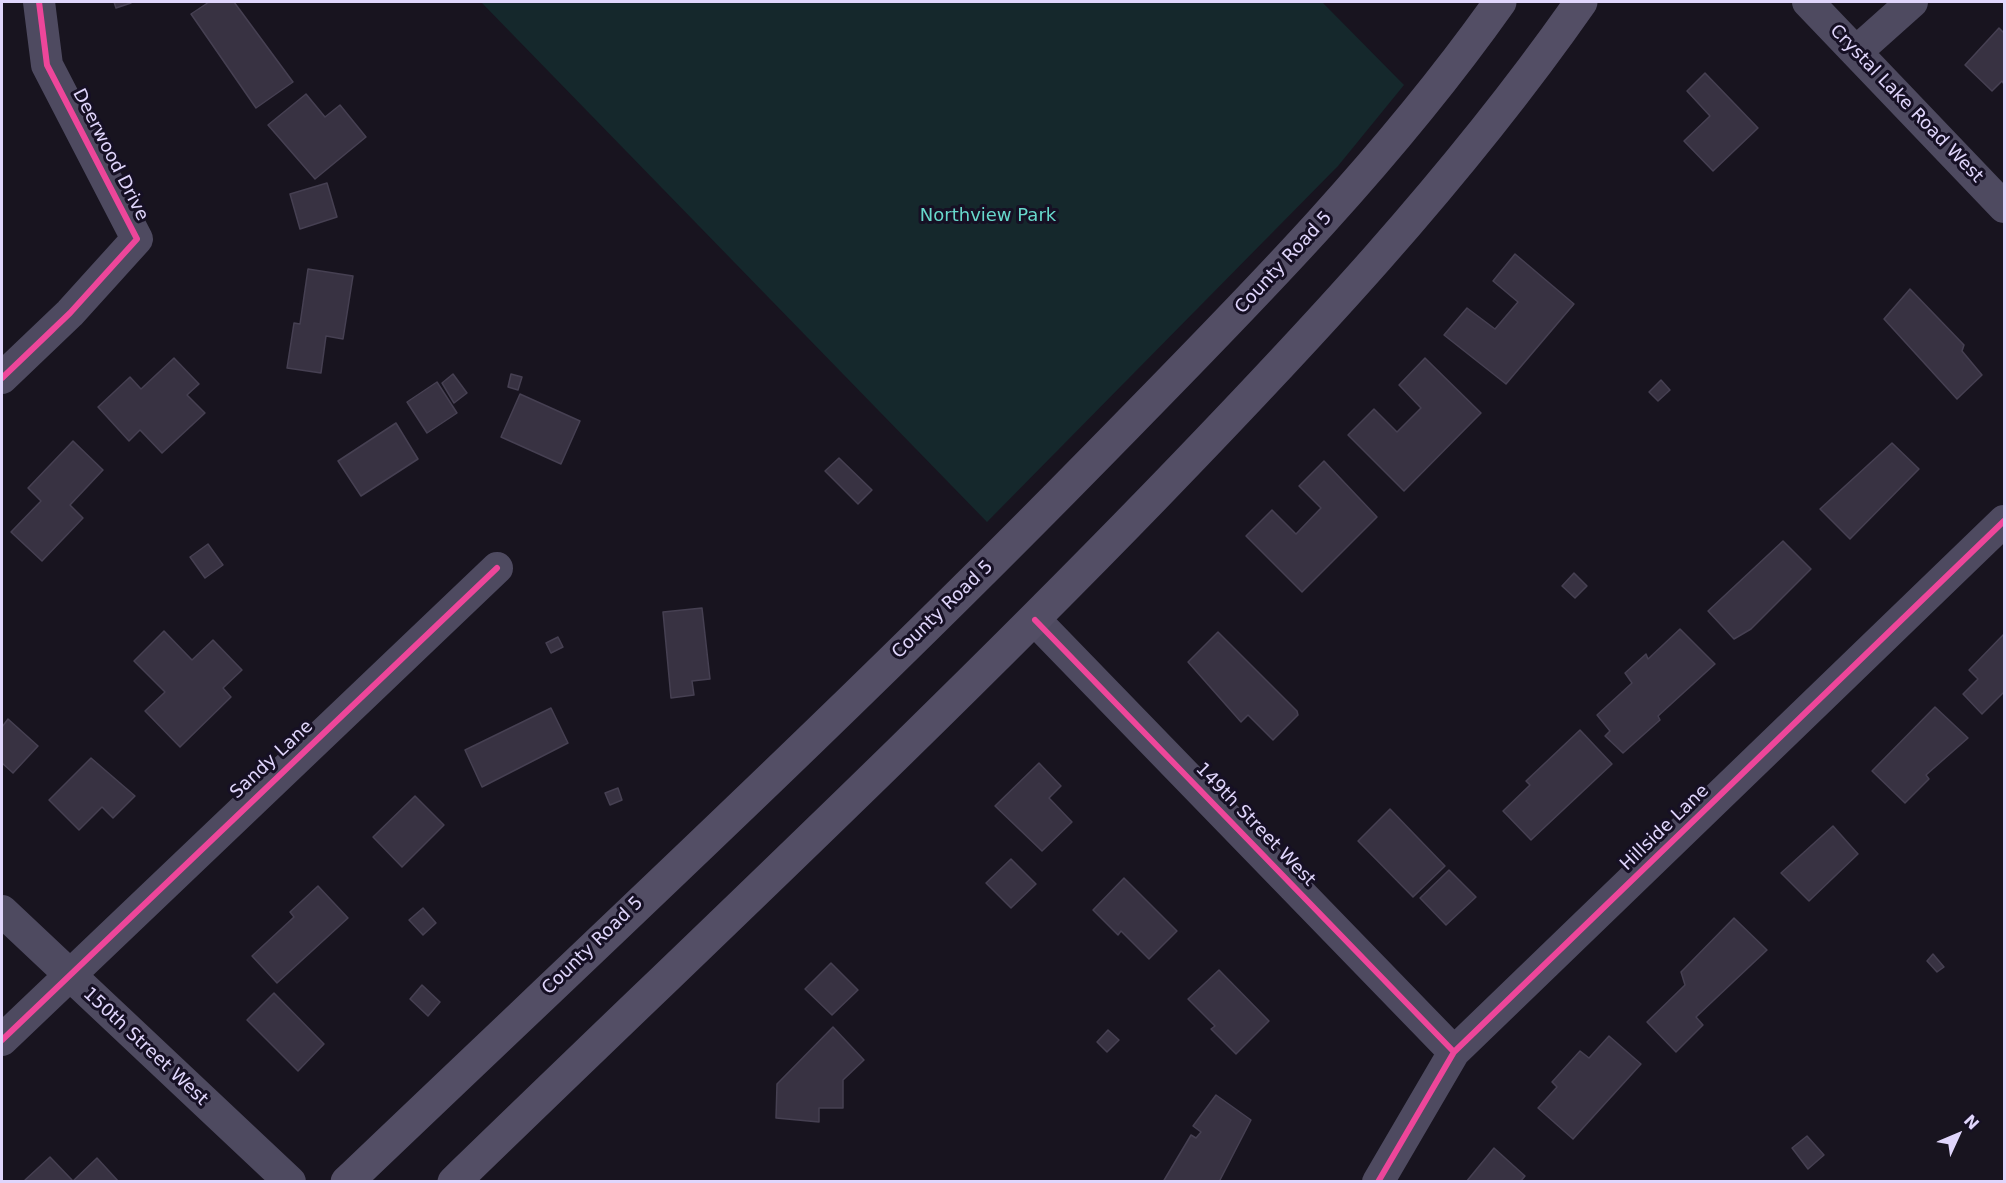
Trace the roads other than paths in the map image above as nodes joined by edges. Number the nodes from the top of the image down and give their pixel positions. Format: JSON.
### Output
{"nodes":[{"id":1,"x":39,"y":2,"type":"edge"},
{"id":2,"x":1500,"y":2,"type":"edge"},
{"id":3,"x":1581,"y":2,"type":"edge"},
{"id":4,"x":1808,"y":2,"type":"edge"},
{"id":5,"x":1912,"y":2,"type":"edge"},
{"id":6,"x":1856,"y":52,"type":"junction"},
{"id":7,"x":2004,"y":207,"type":"edge"},
{"id":8,"x":2,"y":378,"type":"edge"},
{"id":9,"x":2004,"y":521,"type":"edge"},
{"id":10,"x":497,"y":568,"type":"dead end"},
{"id":11,"x":1035,"y":620,"type":"junction"},
{"id":12,"x":2,"y":911,"type":"edge"},
{"id":13,"x":68,"y":975,"type":"junction"},
{"id":14,"x":2,"y":1040,"type":"edge"},
{"id":15,"x":1454,"y":1052,"type":"junction"},
{"id":16,"x":290,"y":1182,"type":"edge"},
{"id":17,"x":347,"y":1182,"type":"edge"},
{"id":18,"x":454,"y":1182,"type":"edge"},
{"id":19,"x":1378,"y":1182,"type":"edge"}],
"edges":[{"from":1,"to":8,"type":"street","name":"Deerwood Drive"},
{"from":2,"to":17,"type":"main road","name":"County Road 5"},
{"from":3,"to":11,"type":"main road"},
{"from":4,"to":6,"type":"street","name":"Crystal Lake Road West"},
{"from":5,"to":6,"type":"street"},
{"from":6,"to":7,"type":"street","name":"Crystal Lake Road West"},
{"from":9,"to":15,"type":"street","name":"Hillside Lane"},
{"from":10,"to":13,"type":"street","name":"Sandy Lane"},
{"from":11,"to":15,"type":"street","name":"149th Street West"},
{"from":11,"to":18,"type":"main road"},
{"from":12,"to":13,"type":"street","name":"150th Street West"},
{"from":13,"to":14,"type":"street","name":"Sandy Lane"},
{"from":13,"to":16,"type":"street","name":"150th Street West"},
{"from":15,"to":19,"type":"street","name":"Hillside Lane"}]}
